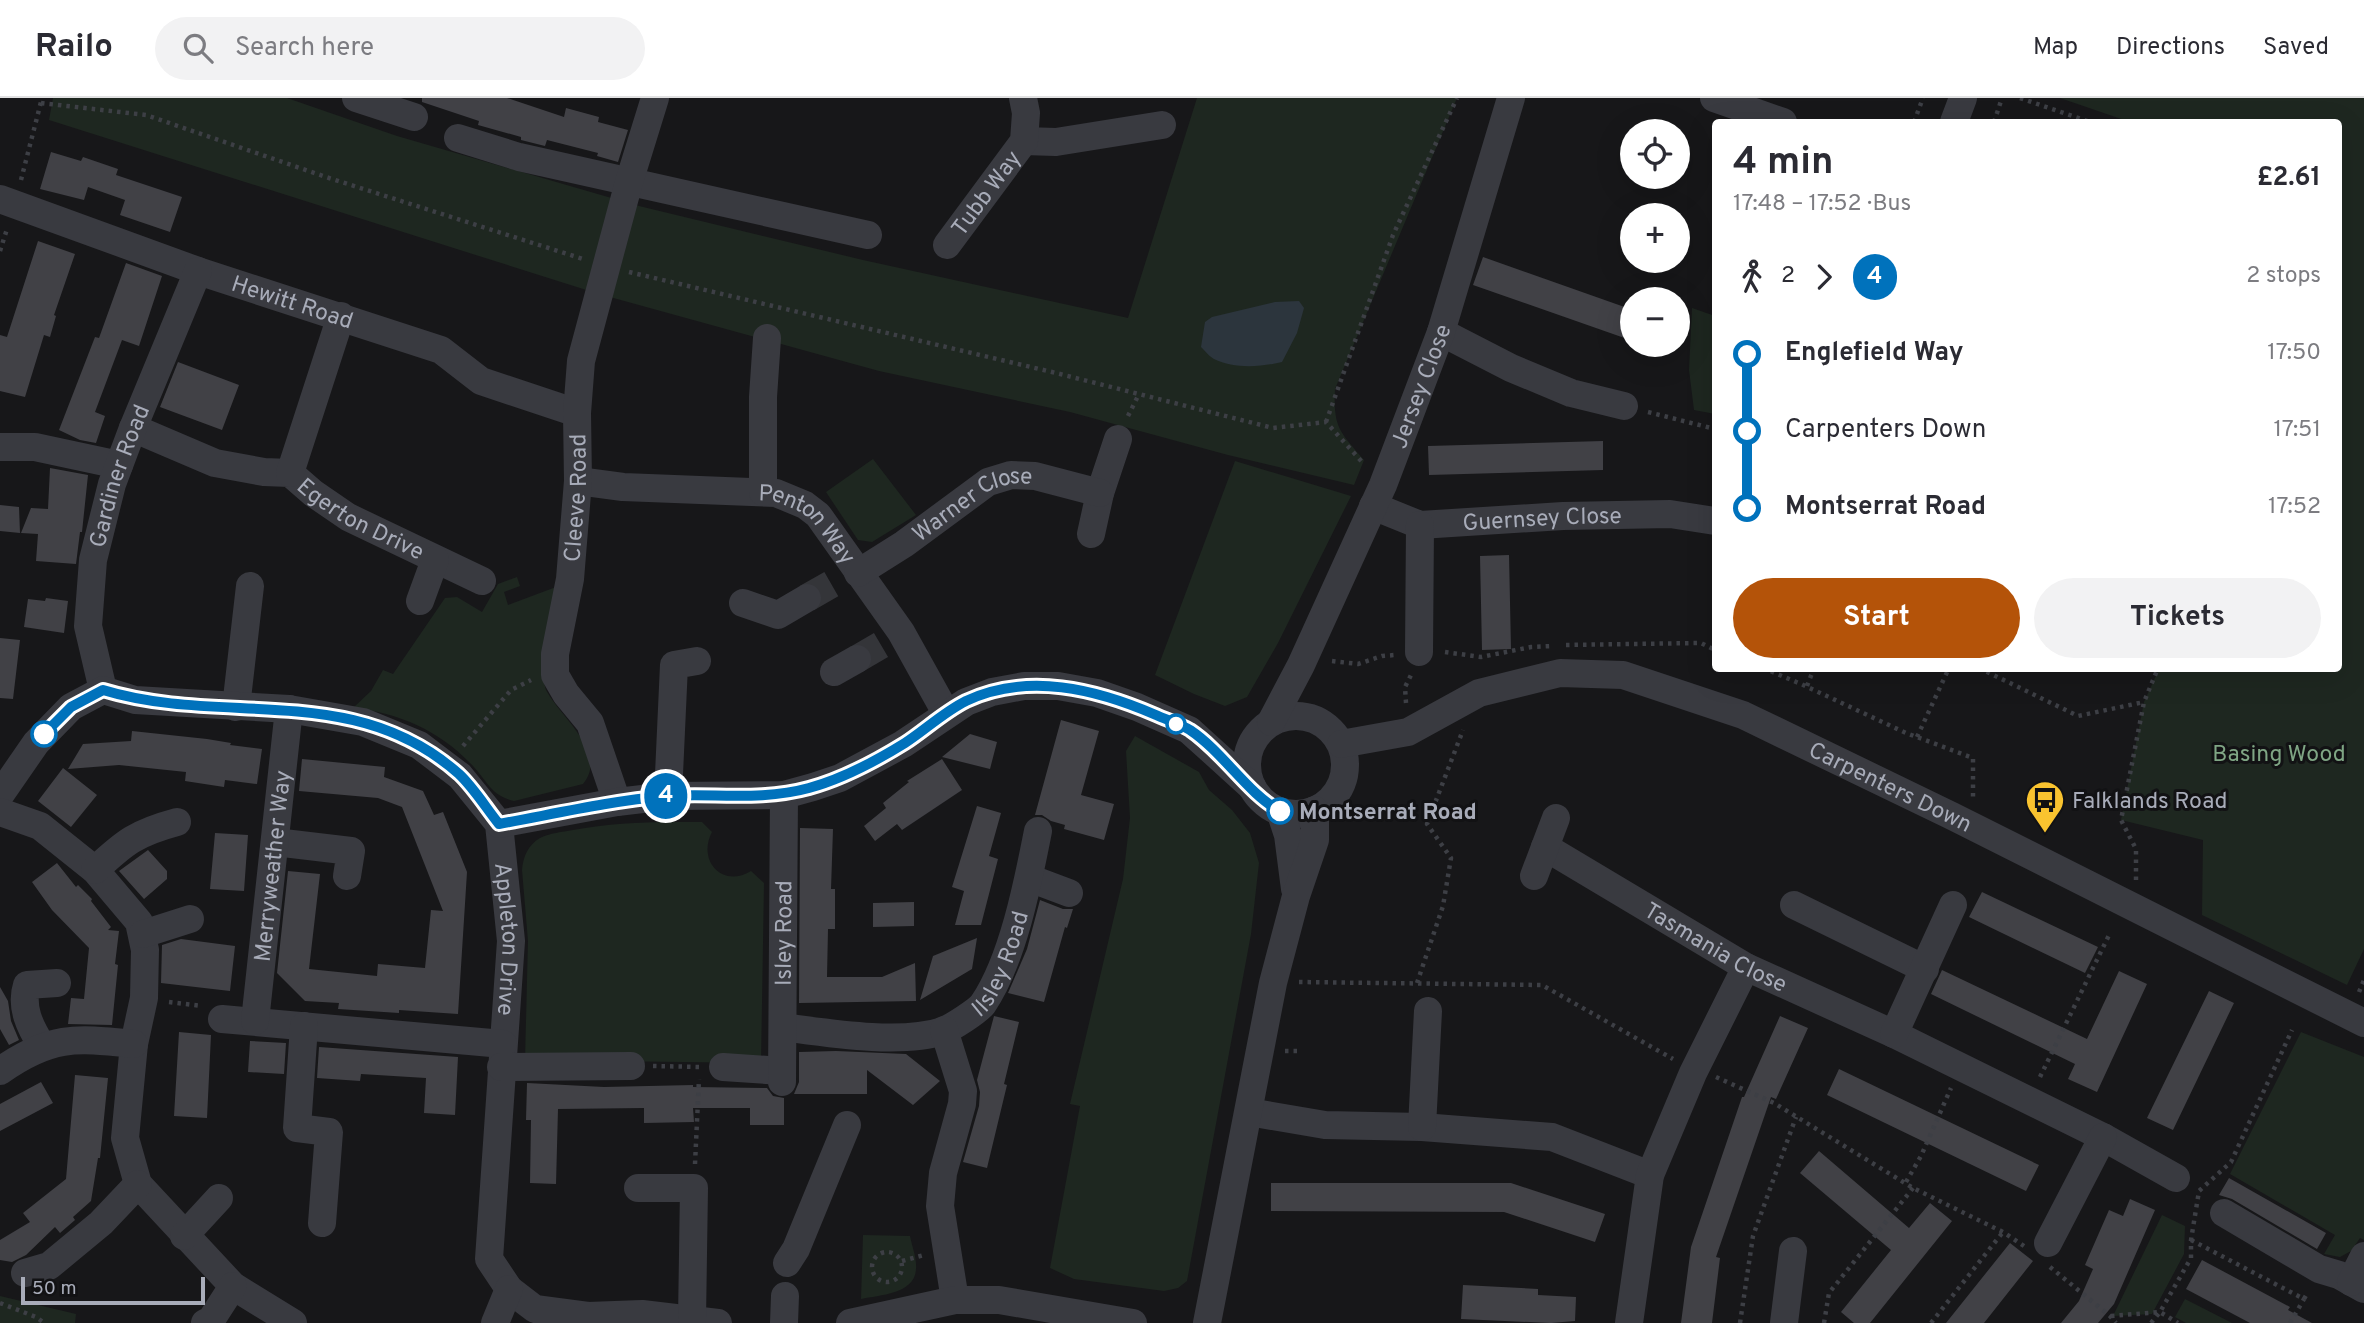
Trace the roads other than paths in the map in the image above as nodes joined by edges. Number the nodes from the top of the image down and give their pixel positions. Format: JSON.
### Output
{"nodes":[{"id":1,"x":356,"y":98,"type":"edge"},
{"id":2,"x":655,"y":98,"type":"edge"},
{"id":3,"x":1023,"y":98,"type":"edge"},
{"id":4,"x":1511,"y":98,"type":"edge"},
{"id":5,"x":1714,"y":98,"type":"edge"},
{"id":6,"x":1963,"y":98,"type":"edge"},
{"id":7,"x":414,"y":117,"type":"dead end"},
{"id":8,"x":1774,"y":119,"type":"edge"},
{"id":9,"x":1955,"y":119,"type":"edge"},
{"id":10,"x":1162,"y":125,"type":"dead end"},
{"id":11,"x":458,"y":138,"type":"dead end"},
{"id":12,"x":1024,"y":141,"type":"junction"},
{"id":13,"x":629,"y":182,"type":"junction"},
{"id":14,"x":8,"y":202,"type":"edge"},
{"id":15,"x":868,"y":235,"type":"dead end"},
{"id":16,"x":947,"y":245,"type":"dead end"},
{"id":17,"x":198,"y":271,"type":"junction"},
{"id":18,"x":341,"y":316,"type":"junction"},
{"id":19,"x":1441,"y":332,"type":"junction"},
{"id":20,"x":767,"y":338,"type":"dead end"},
{"id":21,"x":1624,"y":406,"type":"road end"},
{"id":22,"x":577,"y":413,"type":"junction"},
{"id":23,"x":133,"y":428,"type":"junction"},
{"id":24,"x":1118,"y":439,"type":"dead end"},
{"id":25,"x":0,"y":447,"type":"edge"},
{"id":26,"x":119,"y":465,"type":"junction"},
{"id":27,"x":290,"y":473,"type":"junction"},
{"id":28,"x":578,"y":481,"type":"junction"},
{"id":29,"x":763,"y":492,"type":"junction"},
{"id":30,"x":1100,"y":493,"type":"junction"},
{"id":31,"x":1378,"y":496,"type":"junction"},
{"id":32,"x":1712,"y":521,"type":"edge"},
{"id":33,"x":1420,"y":525,"type":"junction"},
{"id":34,"x":1091,"y":534,"type":"dead end"},
{"id":35,"x":435,"y":560,"type":"junction"},
{"id":36,"x":850,"y":576,"type":"junction"},
{"id":37,"x":482,"y":581,"type":"dead end"},
{"id":38,"x":250,"y":586,"type":"dead end"},
{"id":39,"x":807,"y":598,"type":"tunnel mouth"},
{"id":40,"x":420,"y":601,"type":"dead end"},
{"id":41,"x":743,"y":603,"type":"dead end"},
{"id":42,"x":1423,"y":653,"type":"road end"},
{"id":43,"x":697,"y":661,"type":"dead end"},
{"id":44,"x":1301,"y":665,"type":"junction"},
{"id":45,"x":103,"y":690,"type":"junction"},
{"id":46,"x":236,"y":707,"type":"junction"},
{"id":47,"x":289,"y":709,"type":"junction"},
{"id":48,"x":946,"y":713,"type":"junction"},
{"id":49,"x":1316,"y":720,"type":"junction"},
{"id":50,"x":1271,"y":722,"type":"junction"},
{"id":51,"x":1402,"y":732,"type":"junction"},
{"id":52,"x":1206,"y":743,"type":"junction"},
{"id":53,"x":1252,"y":744,"type":"junction"},
{"id":54,"x":1341,"y":744,"type":"junction"},
{"id":55,"x":1343,"y":781,"type":"junction"},
{"id":56,"x":1252,"y":787,"type":"junction"},
{"id":57,"x":784,"y":794,"type":"junction"},
{"id":58,"x":0,"y":795,"type":"edge"},
{"id":59,"x":668,"y":796,"type":"junction"},
{"id":60,"x":617,"y":802,"type":"junction"},
{"id":61,"x":1315,"y":810,"type":"junction"},
{"id":62,"x":1280,"y":811,"type":"junction"},
{"id":63,"x":0,"y":812,"type":"edge"},
{"id":64,"x":1556,"y":818,"type":"dead end"},
{"id":65,"x":177,"y":822,"type":"dead end"},
{"id":66,"x":499,"y":824,"type":"junction"},
{"id":67,"x":1038,"y":831,"type":"dead end"},
{"id":68,"x":275,"y":842,"type":"junction"},
{"id":69,"x":1545,"y":847,"type":"junction"},
{"id":70,"x":95,"y":870,"type":"junction"},
{"id":71,"x":347,"y":876,"type":"dead end"},
{"id":72,"x":1534,"y":876,"type":"dead end"},
{"id":73,"x":1029,"y":878,"type":"junction"},
{"id":74,"x":1069,"y":893,"type":"dead end"},
{"id":75,"x":1296,"y":896,"type":"junction"},
{"id":76,"x":1794,"y":905,"type":"dead end"},
{"id":77,"x":1954,"y":905,"type":"dead end"},
{"id":78,"x":190,"y":919,"type":"dead end"},
{"id":79,"x":143,"y":934,"type":"junction"},
{"id":80,"x":1746,"y":967,"type":"junction"},
{"id":81,"x":1925,"y":969,"type":"junction"},
{"id":82,"x":57,"y":983,"type":"dead end"},
{"id":83,"x":1428,"y":1011,"type":"dead end"},
{"id":84,"x":222,"y":1018,"type":"road end"},
{"id":85,"x":255,"y":1021,"type":"junction"},
{"id":86,"x":2364,"y":1023,"type":"edge"},
{"id":87,"x":304,"y":1026,"type":"junction"},
{"id":88,"x":783,"y":1027,"type":"junction"},
{"id":89,"x":944,"y":1030,"type":"junction"},
{"id":90,"x":1894,"y":1034,"type":"junction"},
{"id":91,"x":134,"y":1044,"type":"junction"},
{"id":92,"x":42,"y":1046,"type":"junction"},
{"id":93,"x":502,"y":1056,"type":"junction"},
{"id":94,"x":631,"y":1066,"type":"road end"},
{"id":95,"x":711,"y":1067,"type":"road end"},
{"id":96,"x":0,"y":1071,"type":"edge"},
{"id":97,"x":1249,"y":1112,"type":"junction"},
{"id":98,"x":847,"y":1125,"type":"dead end"},
{"id":99,"x":1422,"y":1127,"type":"junction"},
{"id":100,"x":2103,"y":1136,"type":"junction"},
{"id":101,"x":1650,"y":1175,"type":"junction"},
{"id":102,"x":138,"y":1184,"type":"junction"},
{"id":103,"x":2188,"y":1185,"type":"road end"},
{"id":104,"x":638,"y":1188,"type":"dead end"},
{"id":105,"x":219,"y":1198,"type":"dead end"},
{"id":106,"x":2224,"y":1213,"type":"road end"},
{"id":107,"x":322,"y":1223,"type":"dead end"},
{"id":108,"x":184,"y":1236,"type":"junction"},
{"id":109,"x":1793,"y":1251,"type":"dead end"},
{"id":110,"x":2041,"y":1253,"type":"road end"},
{"id":111,"x":2364,"y":1256,"type":"edge"},
{"id":112,"x":787,"y":1263,"type":"dead end"},
{"id":113,"x":25,"y":1272,"type":"dead end"},
{"id":114,"x":2343,"y":1279,"type":"edge"},
{"id":115,"x":233,"y":1286,"type":"junction"},
{"id":116,"x":509,"y":1289,"type":"junction"},
{"id":117,"x":955,"y":1300,"type":"junction"},
{"id":118,"x":687,"y":1321,"type":"edge"},
{"id":119,"x":205,"y":1323,"type":"edge"},
{"id":120,"x":293,"y":1323,"type":"edge"},
{"id":121,"x":495,"y":1323,"type":"edge"},
{"id":122,"x":850,"y":1323,"type":"edge"},
{"id":123,"x":1133,"y":1323,"type":"edge"},
{"id":124,"x":1207,"y":1323,"type":"edge"},
{"id":125,"x":1629,"y":1323,"type":"edge"},
{"id":126,"x":1784,"y":1323,"type":"edge"}],
"edges":[{"from":1,"to":7,"type":"street"},
{"from":2,"to":13,"type":"street","name":"Cleeve Road"},
{"from":3,"to":12,"type":"street","name":"Tubb Way"},
{"from":4,"to":19,"type":"street","name":"Jersey Close"},
{"from":5,"to":8,"type":"street"},
{"from":6,"to":9,"type":"street"},
{"from":10,"to":12,"type":"street"},
{"from":11,"to":13,"type":"street"},
{"from":12,"to":16,"type":"street","name":"Tubb Way"},
{"from":13,"to":15,"type":"street"},
{"from":13,"to":22,"type":"street","name":"Cleeve Road"},
{"from":14,"to":17,"type":"street","name":"Hewitt Road"},
{"from":17,"to":18,"type":"street","name":"Hewitt Road"},
{"from":17,"to":23,"type":"street","name":"Gardiner Road"},
{"from":18,"to":22,"type":"street","name":"Hewitt Road"},
{"from":18,"to":27,"type":"street","name":"Egerton Drive"},
{"from":19,"to":21,"type":"street"},
{"from":19,"to":31,"type":"street","name":"Jersey Close"},
{"from":20,"to":29,"type":"street"},
{"from":22,"to":28,"type":"street","name":"Cleeve Road"},
{"from":23,"to":26,"type":"street","name":"Gardiner Road"},
{"from":23,"to":27,"type":"street","name":"Egerton Drive"},
{"from":24,"to":30,"type":"street"},
{"from":25,"to":26,"type":"street"},
{"from":26,"to":45,"type":"street","name":"Gardiner Road"},
{"from":27,"to":35,"type":"street","name":"Egerton Drive"},
{"from":28,"to":29,"type":"street","name":"Penton Way"},
{"from":28,"to":60,"type":"street","name":"Cleeve Road"},
{"from":29,"to":36,"type":"street","name":"Penton Way"},
{"from":30,"to":34,"type":"street"},
{"from":30,"to":36,"type":"street","name":"Warner Close"},
{"from":31,"to":33,"type":"street","name":"Guernsey Close"},
{"from":31,"to":44,"type":"street","name":"Jersey Close"},
{"from":32,"to":33,"type":"street","name":"Guernsey Close"},
{"from":33,"to":42,"type":"street"},
{"from":35,"to":37,"type":"street","name":"Egerton Drive"},
{"from":35,"to":40,"type":"street","name":"Egerton Drive"},
{"from":36,"to":48,"type":"street","name":"Penton Way"},
{"from":38,"to":46,"type":"street"},
{"from":39,"to":41,"type":"street"},
{"from":43,"to":59,"type":"street"},
{"from":44,"to":49,"type":"street"},
{"from":44,"to":50,"type":"street","name":"Jersey Close"},
{"from":45,"to":46,"type":"street"},
{"from":45,"to":58,"type":"street"},
{"from":46,"to":47,"type":"street"},
{"from":47,"to":66,"type":"street"},
{"from":47,"to":68,"type":"street","name":"Merryweather Way"},
{"from":48,"to":52,"type":"street"},
{"from":48,"to":57,"type":"street"},
{"from":49,"to":50,"type":"street"},
{"from":49,"to":54,"type":"street"},
{"from":50,"to":53,"type":"street"},
{"from":51,"to":54,"type":"street"},
{"from":51,"to":55,"type":"street"},
{"from":51,"to":86,"type":"street","name":"Carpenters Down"},
{"from":52,"to":53,"type":"street"},
{"from":52,"to":56,"type":"street"},
{"from":53,"to":56,"type":"street"},
{"from":54,"to":55,"type":"street"},
{"from":55,"to":61,"type":"street"},
{"from":56,"to":62,"type":"street"},
{"from":57,"to":59,"type":"street"},
{"from":57,"to":88,"type":"street","name":"Isley Road"},
{"from":59,"to":60,"type":"street"},
{"from":60,"to":66,"type":"street"},
{"from":61,"to":62,"type":"street"},
{"from":61,"to":75,"type":"street"},
{"from":62,"to":75,"type":"street"},
{"from":63,"to":70,"type":"street"},
{"from":64,"to":69,"type":"street"},
{"from":65,"to":70,"type":"street"},
{"from":66,"to":93,"type":"street","name":"Appleton Drive"},
{"from":67,"to":73,"type":"street","name":"Ilsley Road"},
{"from":68,"to":71,"type":"street"},
{"from":68,"to":85,"type":"street","name":"Merryweather Way"},
{"from":69,"to":72,"type":"street"},
{"from":69,"to":80,"type":"street","name":"Tasmania Close"},
{"from":70,"to":79,"type":"street"},
{"from":73,"to":74,"type":"street","name":"Ilsley Road"},
{"from":73,"to":89,"type":"street","name":"Ilsley Road"},
{"from":75,"to":97,"type":"street"},
{"from":76,"to":81,"type":"street"},
{"from":77,"to":81,"type":"street"},
{"from":78,"to":79,"type":"street"},
{"from":79,"to":91,"type":"street"},
{"from":80,"to":90,"type":"street","name":"Tasmania Close"},
{"from":80,"to":101,"type":"street"},
{"from":81,"to":90,"type":"street"},
{"from":82,"to":92,"type":"street"},
{"from":83,"to":99,"type":"street"},
{"from":84,"to":85,"type":"street"},
{"from":85,"to":87,"type":"street"},
{"from":87,"to":93,"type":"street"},
{"from":87,"to":107,"type":"street"},
{"from":88,"to":89,"type":"street","name":"Ilsley Road"},
{"from":88,"to":95,"type":"street","name":"Isley Road"},
{"from":89,"to":117,"type":"street","name":"Ilsley Road"},
{"from":90,"to":100,"type":"street","name":"Tasmania Close"},
{"from":91,"to":92,"type":"street"},
{"from":91,"to":102,"type":"street"},
{"from":92,"to":96,"type":"street"},
{"from":93,"to":94,"type":"street"},
{"from":93,"to":116,"type":"street","name":"Appleton Drive"},
{"from":97,"to":99,"type":"street"},
{"from":97,"to":124,"type":"street"},
{"from":98,"to":112,"type":"street"},
{"from":99,"to":101,"type":"street"},
{"from":100,"to":103,"type":"street","name":"Tasmania Close"},
{"from":100,"to":110,"type":"street"},
{"from":101,"to":125,"type":"street"},
{"from":102,"to":108,"type":"street"},
{"from":102,"to":113,"type":"street"},
{"from":104,"to":118,"type":"street"},
{"from":105,"to":108,"type":"street"},
{"from":106,"to":114,"type":"street"},
{"from":108,"to":115,"type":"street"},
{"from":109,"to":126,"type":"street"},
{"from":111,"to":114,"type":"street"},
{"from":115,"to":119,"type":"street"},
{"from":115,"to":120,"type":"street"},
{"from":116,"to":118,"type":"street","name":"Appleton Drive"},
{"from":116,"to":121,"type":"street"},
{"from":117,"to":122,"type":"street"},
{"from":117,"to":123,"type":"street"}]}
